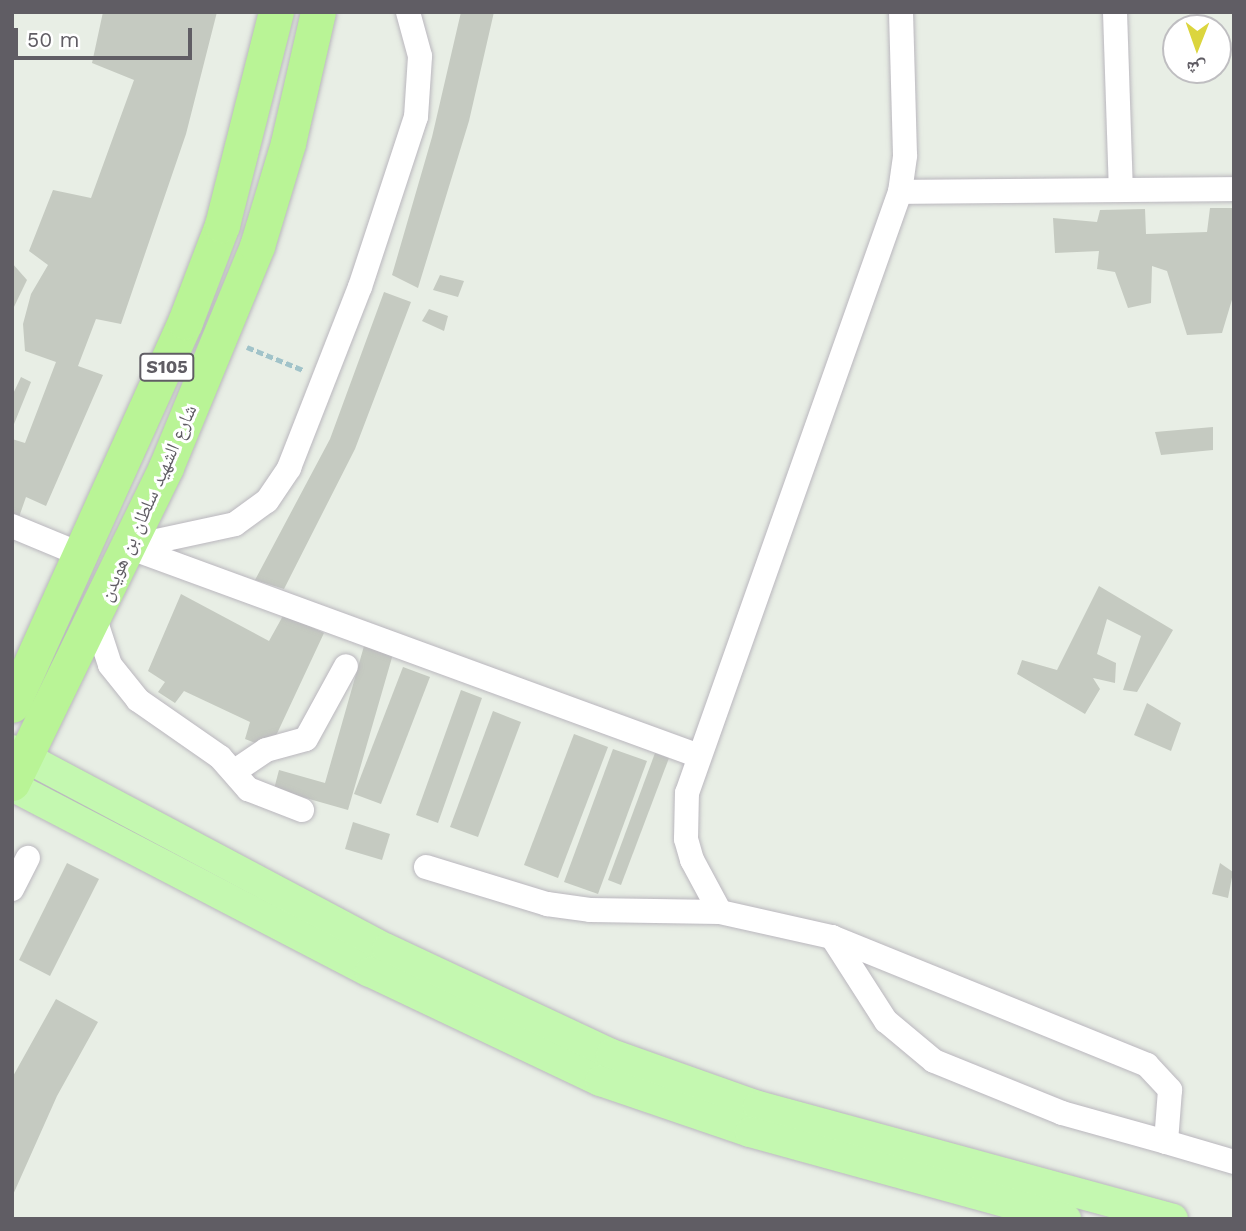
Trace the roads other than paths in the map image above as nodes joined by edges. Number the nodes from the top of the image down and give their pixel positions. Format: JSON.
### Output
{"nodes":[{"id":1,"x":276,"y":12,"type":"edge"},
{"id":2,"x":318,"y":12,"type":"edge"},
{"id":3,"x":408,"y":12,"type":"edge"},
{"id":4,"x":901,"y":12,"type":"edge"},
{"id":5,"x":1115,"y":12,"type":"edge"},
{"id":6,"x":1234,"y":189,"type":"edge"},
{"id":7,"x":1121,"y":190,"type":"junction"},
{"id":8,"x":900,"y":192,"type":"junction"},
{"id":9,"x":12,"y":526,"type":"edge"},
{"id":10,"x":129,"y":547,"type":"junction"},
{"id":11,"x":82,"y":555,"type":"junction"},
{"id":12,"x":95,"y":619,"type":"junction"},
{"id":13,"x":346,"y":666,"type":"dead end"},
{"id":14,"x":12,"y":705,"type":"edge"},
{"id":15,"x":699,"y":755,"type":"junction"},
{"id":16,"x":16,"y":769,"type":"edge"},
{"id":17,"x":235,"y":771,"type":"junction"},
{"id":18,"x":302,"y":810,"type":"dead end"},
{"id":19,"x":28,"y":858,"type":"dead end"},
{"id":20,"x":426,"y":867,"type":"dead end"},
{"id":21,"x":12,"y":889,"type":"edge"},
{"id":22,"x":720,"y":912,"type":"junction"},
{"id":23,"x":832,"y":937,"type":"junction"},
{"id":24,"x":1166,"y":1142,"type":"junction"},
{"id":25,"x":1234,"y":1162,"type":"edge"},
{"id":26,"x":1066,"y":1219,"type":"edge"},
{"id":27,"x":1172,"y":1219,"type":"edge"}],
"edges":[{"from":1,"to":11,"type":"highway","name":"شارع الشهيد سلطان بن هويدن","number":"S105"},
{"from":2,"to":10,"type":"highway","name":"شارع الشهيد سلطان بن هويدن","number":"S105"},
{"from":3,"to":10,"type":"street"},
{"from":4,"to":8,"type":"street"},
{"from":5,"to":7,"type":"street"},
{"from":6,"to":7,"type":"street"},
{"from":7,"to":8,"type":"street"},
{"from":8,"to":15,"type":"street"},
{"from":9,"to":11,"type":"street"},
{"from":10,"to":12,"type":"highway","name":"شارع الشهيد سلطان بن هويدن","number":"S105"},
{"from":10,"to":15,"type":"street"},
{"from":11,"to":14,"type":"highway","name":"شارع الشهيد سلطان بن هويدن","number":"S105"},
{"from":12,"to":16,"type":"highway","name":"شارع الشهيد سلطان بن هويدن","number":"S105"},
{"from":12,"to":17,"type":"street"},
{"from":13,"to":17,"type":"street"},
{"from":15,"to":22,"type":"street"},
{"from":16,"to":26,"type":"main road"},
{"from":16,"to":27,"type":"main road"},
{"from":17,"to":18,"type":"street"},
{"from":19,"to":21,"type":"street"},
{"from":20,"to":22,"type":"street"},
{"from":22,"to":23,"type":"street"},
{"from":23,"to":24,"type":"street"},
{"from":23,"to":24,"type":"street"},
{"from":24,"to":25,"type":"street"}]}
